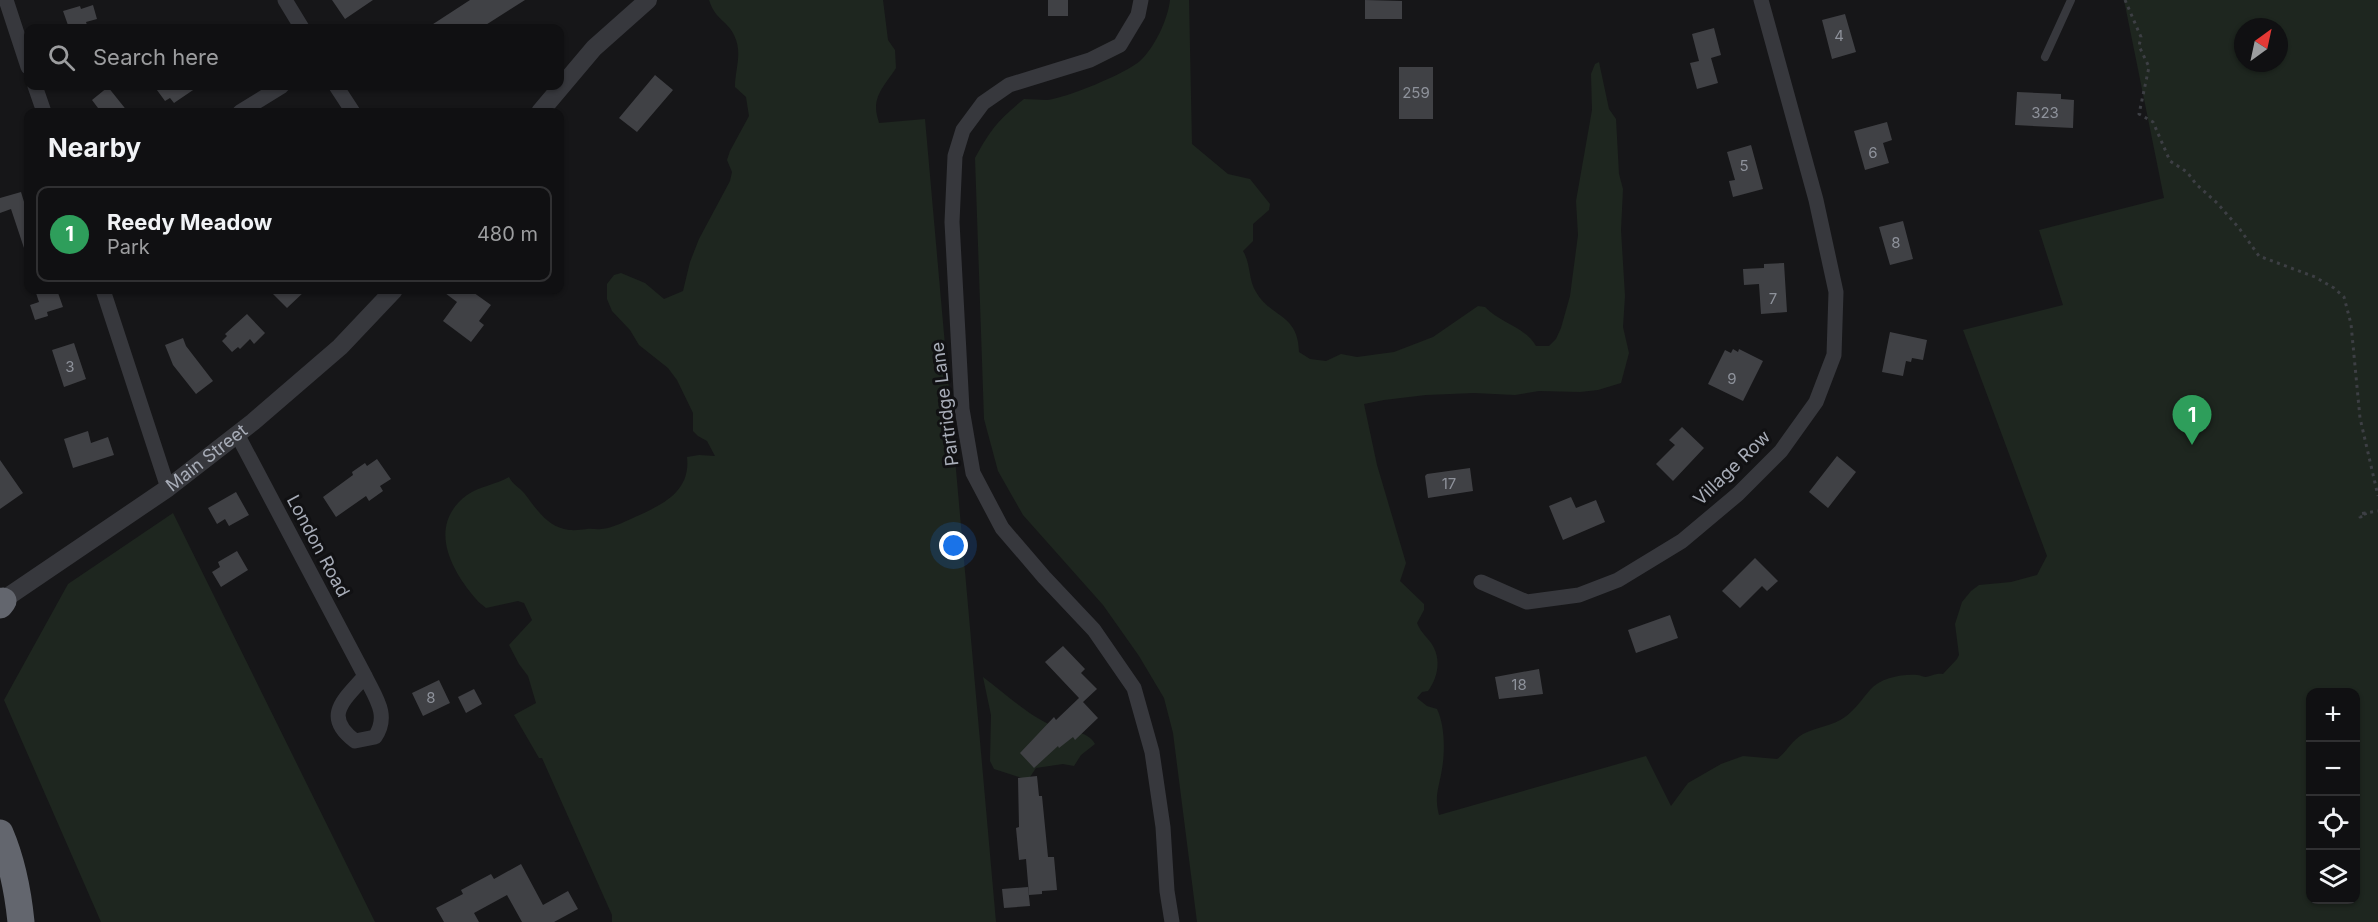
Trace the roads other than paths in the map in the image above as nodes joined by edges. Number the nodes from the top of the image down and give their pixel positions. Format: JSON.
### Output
{"nodes":[{"id":1,"x":6,"y":0,"type":"edge"},
{"id":2,"x":285,"y":0,"type":"edge"},
{"id":3,"x":648,"y":0,"type":"edge"},
{"id":4,"x":1141,"y":0,"type":"edge"},
{"id":5,"x":1761,"y":0,"type":"edge"},
{"id":6,"x":2072,"y":0,"type":"edge"},
{"id":7,"x":300,"y":24,"type":"edge"},
{"id":8,"x":24,"y":55,"type":"edge"},
{"id":9,"x":2045,"y":57,"type":"dead end"},
{"id":10,"x":564,"y":84,"type":"edge"},
{"id":11,"x":36,"y":90,"type":"edge"},
{"id":12,"x":276,"y":90,"type":"edge"},
{"id":13,"x":339,"y":90,"type":"edge"},
{"id":14,"x":559,"y":90,"type":"edge"},
{"id":15,"x":43,"y":108,"type":"edge"},
{"id":16,"x":246,"y":108,"type":"edge"},
{"id":17,"x":350,"y":108,"type":"edge"},
{"id":18,"x":543,"y":108,"type":"edge"},
{"id":19,"x":104,"y":294,"type":"edge"},
{"id":20,"x":390,"y":294,"type":"edge"},
{"id":21,"x":237,"y":434,"type":"junction"},
{"id":22,"x":168,"y":488,"type":"junction"},
{"id":23,"x":1481,"y":582,"type":"dead end"},
{"id":24,"x":1,"y":603,"type":"edge"},
{"id":25,"x":365,"y":676,"type":"dead end"},
{"id":26,"x":0,"y":833,"type":"edge"},
{"id":27,"x":21,"y":922,"type":"edge"},
{"id":28,"x":1172,"y":922,"type":"edge"}],
"edges":[{"from":1,"to":8,"type":"street"},
{"from":2,"to":7,"type":"street"},
{"from":3,"to":10,"type":"street"},
{"from":4,"to":28,"type":"street","name":"Partridge Lane"},
{"from":5,"to":23,"type":"street","name":"Village Row"},
{"from":6,"to":9,"type":"lane"},
{"from":11,"to":15,"type":"street"},
{"from":12,"to":16,"type":"street"},
{"from":13,"to":17,"type":"street"},
{"from":14,"to":18,"type":"street"},
{"from":19,"to":22,"type":"street"},
{"from":20,"to":21,"type":"street","name":"Main Street"},
{"from":21,"to":22,"type":"street","name":"Main Street"},
{"from":21,"to":25,"type":"street","name":"London Road"},
{"from":22,"to":24,"type":"street","name":"Main Street"},
{"from":26,"to":27,"type":"highway"}]}
